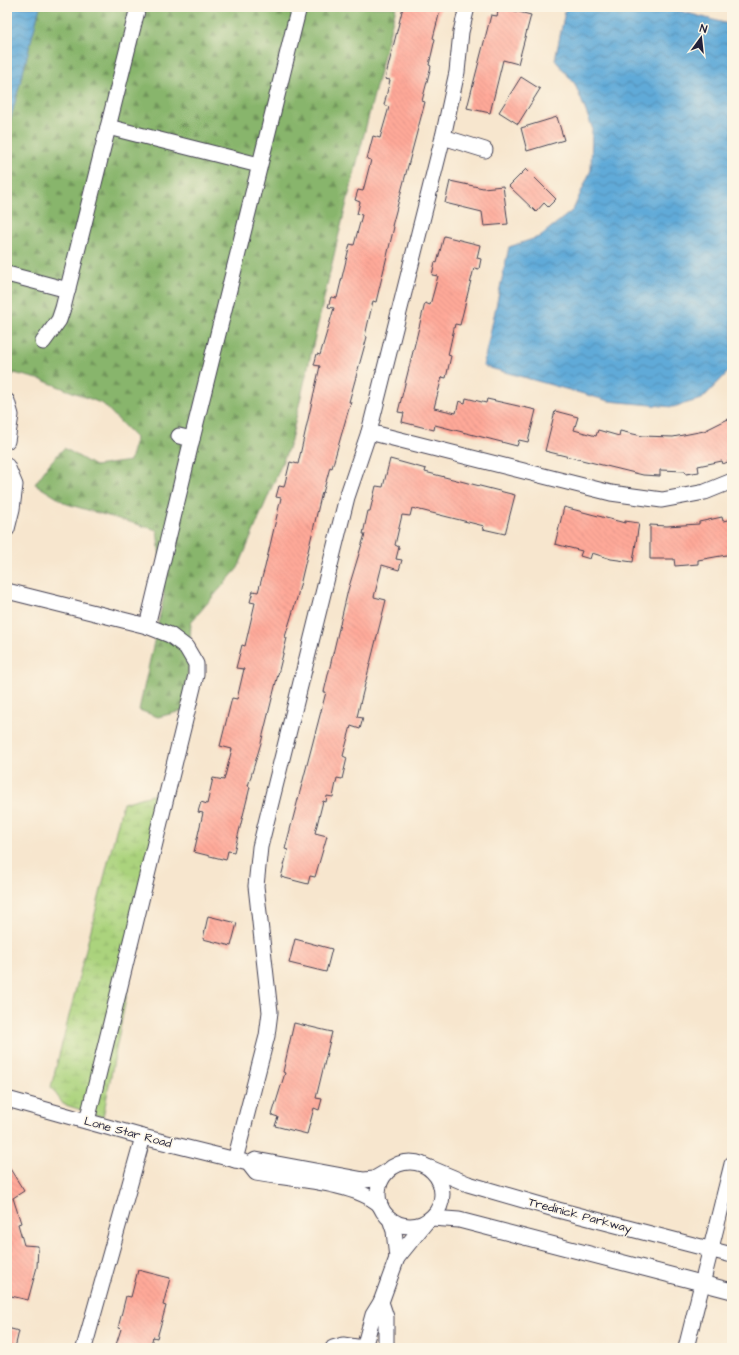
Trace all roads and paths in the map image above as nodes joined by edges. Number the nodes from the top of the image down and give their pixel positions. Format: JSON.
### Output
{"nodes":[{"id":1,"x":138,"y":7,"type":"edge"},
{"id":2,"x":299,"y":7,"type":"edge"},
{"id":3,"x":467,"y":7,"type":"edge"},
{"id":4,"x":108,"y":127,"type":"junction"},
{"id":5,"x":443,"y":138,"type":"junction"},
{"id":6,"x":485,"y":150,"type":"dead end"},
{"id":7,"x":259,"y":165,"type":"junction"},
{"id":8,"x":7,"y":274,"type":"edge"},
{"id":9,"x":68,"y":290,"type":"junction"},
{"id":10,"x":43,"y":342,"type":"dead end"},
{"id":11,"x":7,"y":400,"type":"edge"},
{"id":12,"x":369,"y":432,"type":"junction"},
{"id":13,"x":7,"y":441,"type":"edge"},
{"id":14,"x":7,"y":466,"type":"edge"},
{"id":15,"x":732,"y":481,"type":"edge"},
{"id":16,"x":7,"y":529,"type":"edge"},
{"id":17,"x":7,"y":591,"type":"edge"},
{"id":18,"x":147,"y":626,"type":"junction"},
{"id":19,"x":7,"y":1098,"type":"edge"},
{"id":20,"x":87,"y":1121,"type":"junction"},
{"id":21,"x":143,"y":1137,"type":"junction"},
{"id":22,"x":242,"y":1162,"type":"junction"},
{"id":23,"x":732,"y":1164,"type":"edge"},
{"id":24,"x":430,"y":1168,"type":"junction"},
{"id":25,"x":386,"y":1172,"type":"junction"},
{"id":26,"x":380,"y":1205,"type":"junction"},
{"id":27,"x":390,"y":1219,"type":"junction"},
{"id":28,"x":430,"y":1219,"type":"junction"},
{"id":29,"x":711,"y":1250,"type":"junction"},
{"id":30,"x":732,"y":1255,"type":"edge"},
{"id":31,"x":397,"y":1258,"type":"junction"},
{"id":32,"x":702,"y":1283,"type":"junction"},
{"id":33,"x":732,"y":1291,"type":"edge"},
{"id":34,"x":380,"y":1302,"type":"junction"},
{"id":35,"x":84,"y":1348,"type":"edge"},
{"id":36,"x":333,"y":1348,"type":"edge"},
{"id":37,"x":358,"y":1348,"type":"edge"},
{"id":38,"x":386,"y":1348,"type":"edge"},
{"id":39,"x":686,"y":1348,"type":"edge"}],
"edges":[{"from":1,"to":4,"type":"street"},
{"from":2,"to":7,"type":"street"},
{"from":3,"to":5,"type":"street"},
{"from":4,"to":7,"type":"street"},
{"from":4,"to":9,"type":"street"},
{"from":5,"to":6,"type":"street"},
{"from":5,"to":12,"type":"street"},
{"from":7,"to":18,"type":"street"},
{"from":8,"to":9,"type":"street"},
{"from":9,"to":10,"type":"street"},
{"from":11,"to":13,"type":"street"},
{"from":12,"to":15,"type":"street"},
{"from":12,"to":22,"type":"street"},
{"from":14,"to":16,"type":"street"},
{"from":17,"to":18,"type":"street"},
{"from":18,"to":20,"type":"street"},
{"from":19,"to":20,"type":"street","name":"Lone Star Road"},
{"from":20,"to":21,"type":"street","name":"Lone Star Road"},
{"from":21,"to":22,"type":"street","name":"Lone Star Road"},
{"from":21,"to":35,"type":"street"},
{"from":22,"to":25,"type":"street","name":"Lone Star Road"},
{"from":22,"to":26,"type":"street","name":"Lone Star Road"},
{"from":23,"to":29,"type":"street"},
{"from":24,"to":25,"type":"street"},
{"from":24,"to":28,"type":"street"},
{"from":24,"to":29,"type":"street","name":"Tredinick Parkway"},
{"from":25,"to":26,"type":"street"},
{"from":26,"to":27,"type":"street"},
{"from":27,"to":28,"type":"street"},
{"from":27,"to":31,"type":"street"},
{"from":28,"to":31,"type":"street"},
{"from":28,"to":32,"type":"street"},
{"from":29,"to":30,"type":"street","name":"Tredinick Parkway"},
{"from":29,"to":32,"type":"street"},
{"from":31,"to":34,"type":"street"},
{"from":32,"to":33,"type":"street"},
{"from":32,"to":39,"type":"street"},
{"from":34,"to":37,"type":"street"},
{"from":34,"to":38,"type":"street"},
{"from":36,"to":37,"type":"street"}]}
